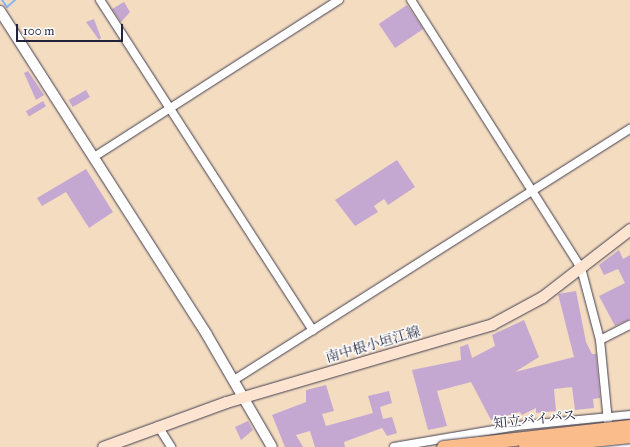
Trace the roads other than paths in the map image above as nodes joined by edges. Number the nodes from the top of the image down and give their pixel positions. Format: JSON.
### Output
{"nodes":[{"id":1,"x":100,"y":0,"type":"edge"},
{"id":2,"x":339,"y":0,"type":"edge"},
{"id":3,"x":411,"y":0,"type":"edge"},
{"id":4,"x":0,"y":11,"type":"edge"},
{"id":5,"x":170,"y":107,"type":"junction"},
{"id":6,"x":630,"y":129,"type":"edge"},
{"id":7,"x":94,"y":157,"type":"junction"},
{"id":8,"x":533,"y":191,"type":"junction"},
{"id":9,"x":630,"y":229,"type":"edge"},
{"id":10,"x":581,"y":268,"type":"junction"},
{"id":11,"x":630,"y":325,"type":"edge"},
{"id":12,"x":313,"y":330,"type":"junction"},
{"id":13,"x":600,"y":340,"type":"junction"},
{"id":14,"x":234,"y":380,"type":"junction"},
{"id":15,"x":245,"y":397,"type":"junction"},
{"id":16,"x":630,"y":415,"type":"edge"},
{"id":17,"x":608,"y":417,"type":"junction"},
{"id":18,"x":158,"y":426,"type":"junction"},
{"id":19,"x":630,"y":426,"type":"edge"},
{"id":20,"x":630,"y":436,"type":"edge"},
{"id":21,"x":630,"y":444,"type":"edge"},
{"id":22,"x":611,"y":446,"type":"edge"},
{"id":23,"x":103,"y":447,"type":"edge"},
{"id":24,"x":171,"y":447,"type":"edge"},
{"id":25,"x":272,"y":447,"type":"edge"},
{"id":26,"x":394,"y":447,"type":"edge"},
{"id":27,"x":443,"y":447,"type":"edge"},
{"id":28,"x":525,"y":447,"type":"edge"},
{"id":29,"x":594,"y":447,"type":"edge"}],
"edges":[{"from":1,"to":5,"type":"street"},
{"from":2,"to":5,"type":"street"},
{"from":3,"to":8,"type":"street"},
{"from":4,"to":7,"type":"street"},
{"from":5,"to":7,"type":"street"},
{"from":5,"to":12,"type":"street"},
{"from":6,"to":8,"type":"street"},
{"from":7,"to":14,"type":"street"},
{"from":8,"to":10,"type":"street"},
{"from":8,"to":12,"type":"street"},
{"from":9,"to":10,"type":"main road","name":"南中根小垣江線"},
{"from":10,"to":13,"type":"street"},
{"from":10,"to":15,"type":"main road","name":"南中根小垣江線"},
{"from":11,"to":13,"type":"street"},
{"from":12,"to":14,"type":"street"},
{"from":13,"to":17,"type":"street"},
{"from":14,"to":15,"type":"street"},
{"from":15,"to":18,"type":"main road","name":"南中根小垣江線"},
{"from":15,"to":25,"type":"street"},
{"from":16,"to":17,"type":"street"},
{"from":17,"to":22,"type":"street"},
{"from":17,"to":26,"type":"street"},
{"from":18,"to":23,"type":"main road","name":"南中根小垣江線"},
{"from":18,"to":24,"type":"street"},
{"from":19,"to":27,"type":"highway","name":"知立バイパス","bridge":true},
{"from":20,"to":28,"type":"highway","name":"知立バイパス","bridge":true},
{"from":21,"to":22,"type":"street"},
{"from":22,"to":29,"type":"street"}]}
